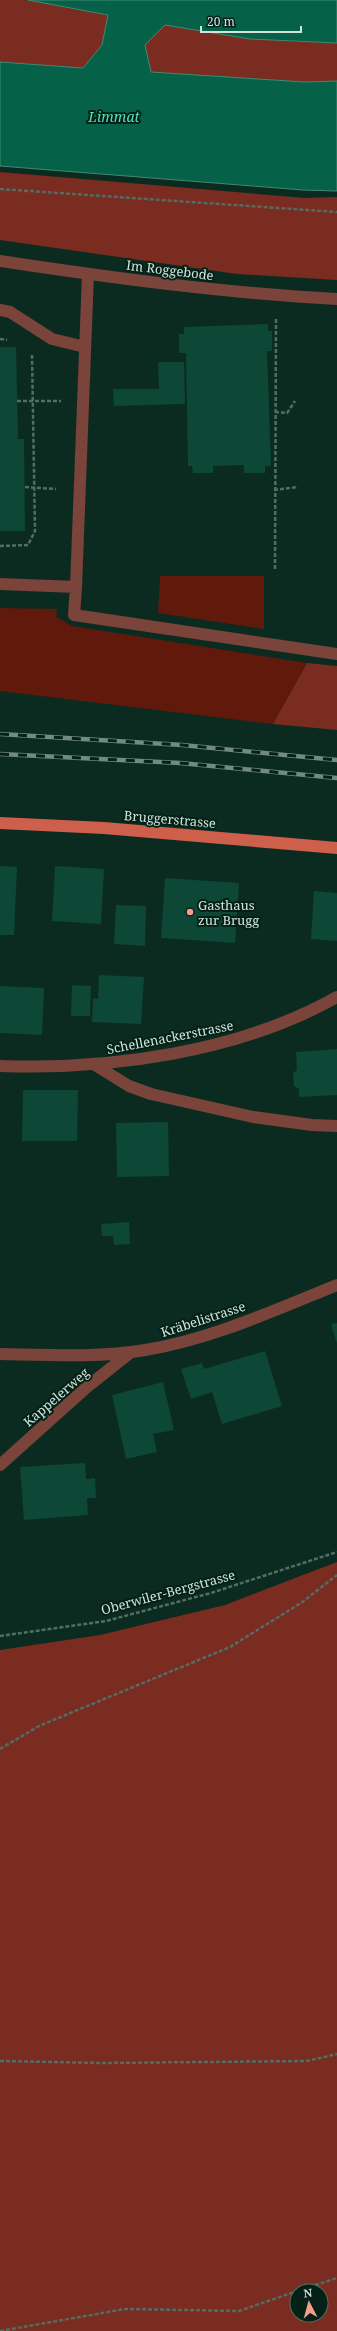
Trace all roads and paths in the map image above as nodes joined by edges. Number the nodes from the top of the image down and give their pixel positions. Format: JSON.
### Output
{"nodes":[{"id":1,"x":0,"y":189,"type":"edge"},
{"id":2,"x":337,"y":212,"type":"edge"},
{"id":3,"x":0,"y":261,"type":"edge"},
{"id":4,"x":88,"y":274,"type":"junction"},
{"id":5,"x":276,"y":296,"type":"junction"},
{"id":6,"x":337,"y":299,"type":"edge"},
{"id":7,"x":0,"y":310,"type":"edge"},
{"id":8,"x":59,"y":340,"type":"junction"},
{"id":9,"x":85,"y":347,"type":"junction"},
{"id":10,"x":17,"y":401,"type":"dead end"},
{"id":11,"x":33,"y":401,"type":"junction"},
{"id":12,"x":84,"y":401,"type":"junction"},
{"id":13,"x":295,"y":401,"type":"dead end"},
{"id":14,"x":275,"y":412,"type":"junction"},
{"id":15,"x":25,"y":487,"type":"dead end"},
{"id":16,"x":298,"y":487,"type":"dead end"},
{"id":17,"x":80,"y":488,"type":"junction"},
{"id":18,"x":35,"y":489,"type":"junction"},
{"id":19,"x":274,"y":490,"type":"junction"},
{"id":20,"x":0,"y":546,"type":"edge"},
{"id":21,"x":275,"y":569,"type":"dead end"},
{"id":22,"x":0,"y":584,"type":"edge"},
{"id":23,"x":76,"y":587,"type":"junction"},
{"id":24,"x":337,"y":654,"type":"edge"},
{"id":25,"x":0,"y":823,"type":"edge"},
{"id":26,"x":337,"y":848,"type":"edge"},
{"id":27,"x":337,"y":997,"type":"edge"},
{"id":28,"x":95,"y":1065,"type":"junction"},
{"id":29,"x":0,"y":1066,"type":"edge"},
{"id":30,"x":337,"y":1126,"type":"edge"},
{"id":31,"x":337,"y":1285,"type":"edge"},
{"id":32,"x":131,"y":1352,"type":"junction"},
{"id":33,"x":0,"y":1354,"type":"edge"},
{"id":34,"x":0,"y":1465,"type":"edge"},
{"id":35,"x":337,"y":1552,"type":"edge"},
{"id":36,"x":337,"y":1575,"type":"edge"},
{"id":37,"x":0,"y":1636,"type":"edge"},
{"id":38,"x":0,"y":1749,"type":"edge"},
{"id":39,"x":337,"y":2054,"type":"edge"},
{"id":40,"x":0,"y":2061,"type":"edge"},
{"id":41,"x":337,"y":2278,"type":"edge"},
{"id":42,"x":322,"y":2283,"type":"edge"},
{"id":43,"x":289,"y":2294,"type":"edge"},
{"id":44,"x":0,"y":2331,"type":"edge"}],
"edges":[{"from":1,"to":2,"type":"path"},
{"from":3,"to":4,"type":"street","name":"Im Roggebode"},
{"from":4,"to":5,"type":"street","name":"Im Roggebode"},
{"from":4,"to":9,"type":"street"},
{"from":5,"to":6,"type":"street","name":"Im Roggebode"},
{"from":5,"to":14,"type":"path"},
{"from":7,"to":8,"type":"street"},
{"from":8,"to":9,"type":"street"},
{"from":8,"to":11,"type":"path"},
{"from":9,"to":12,"type":"street"},
{"from":10,"to":11,"type":"path"},
{"from":11,"to":12,"type":"path"},
{"from":11,"to":18,"type":"path"},
{"from":12,"to":17,"type":"street"},
{"from":13,"to":14,"type":"path"},
{"from":14,"to":19,"type":"path"},
{"from":15,"to":18,"type":"path"},
{"from":16,"to":19,"type":"path"},
{"from":17,"to":18,"type":"path"},
{"from":17,"to":23,"type":"street"},
{"from":18,"to":20,"type":"path"},
{"from":19,"to":21,"type":"path"},
{"from":22,"to":23,"type":"street"},
{"from":23,"to":24,"type":"street"},
{"from":25,"to":26,"type":"main road","name":"Bruggerstrasse"},
{"from":27,"to":28,"type":"street","name":"Schellenackerstrasse"},
{"from":28,"to":29,"type":"street","name":"Schellenackerstrasse"},
{"from":28,"to":30,"type":"street"},
{"from":31,"to":32,"type":"street","name":"Kräbelistrasse"},
{"from":32,"to":33,"type":"street","name":"Kräbelistrasse"},
{"from":32,"to":34,"type":"street","name":"Kappelerweg"},
{"from":35,"to":37,"type":"path","name":"Oberwiler-Bergstrasse"},
{"from":36,"to":38,"type":"path"},
{"from":39,"to":40,"type":"path"},
{"from":41,"to":42,"type":"path"},
{"from":43,"to":44,"type":"path"}]}
